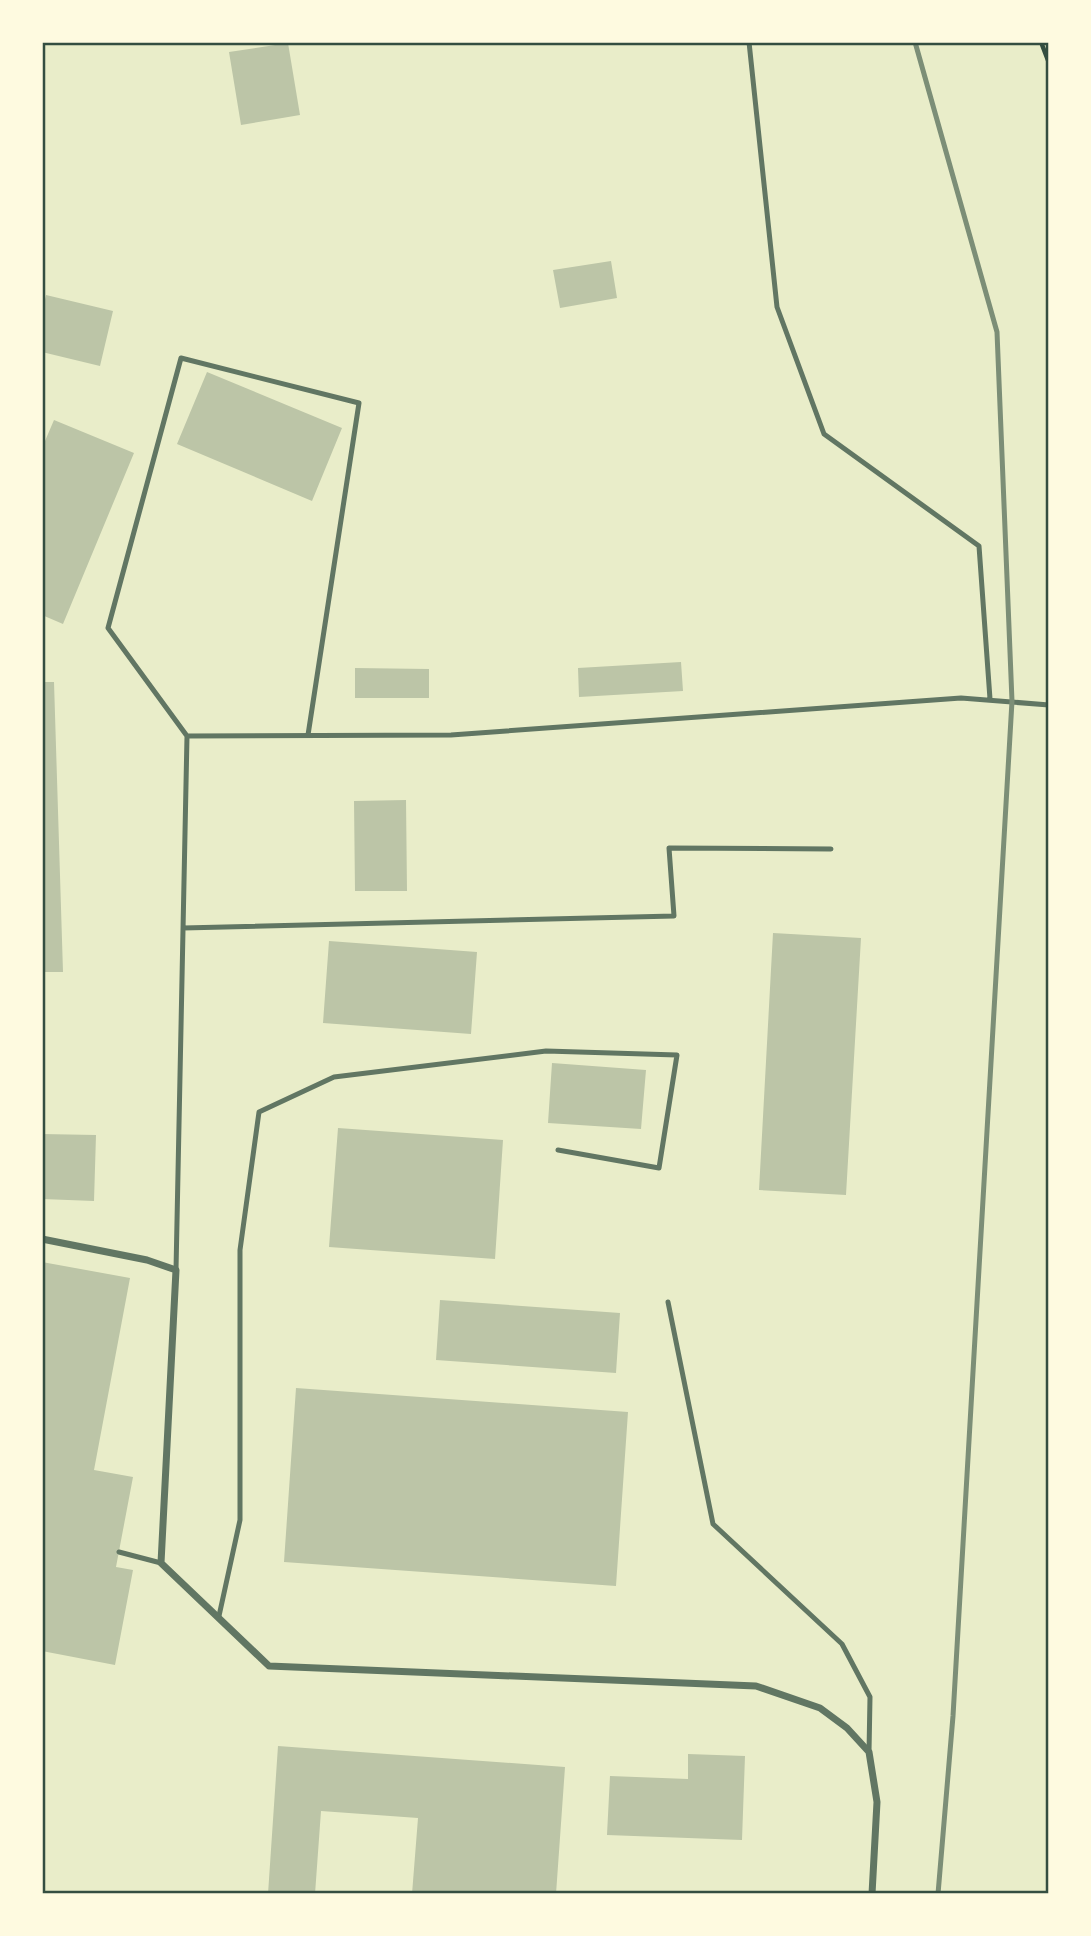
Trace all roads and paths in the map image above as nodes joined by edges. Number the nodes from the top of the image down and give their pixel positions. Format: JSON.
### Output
{"nodes":[{"id":1,"x":749,"y":42,"type":"edge"},
{"id":2,"x":1041,"y":42,"type":"edge"},
{"id":3,"x":1049,"y":63,"type":"edge"},
{"id":4,"x":990,"y":699,"type":"junction"},
{"id":5,"x":1049,"y":705,"type":"edge"},
{"id":6,"x":308,"y":735,"type":"junction"},
{"id":7,"x":187,"y":736,"type":"junction"},
{"id":8,"x":831,"y":849,"type":"dead end"},
{"id":9,"x":183,"y":928,"type":"junction"},
{"id":10,"x":558,"y":1150,"type":"dead end"},
{"id":11,"x":42,"y":1238,"type":"edge"},
{"id":12,"x":176,"y":1270,"type":"junction"},
{"id":13,"x":668,"y":1302,"type":"dead end"},
{"id":14,"x":119,"y":1552,"type":"dead end"},
{"id":15,"x":161,"y":1563,"type":"junction"},
{"id":16,"x":219,"y":1616,"type":"junction"},
{"id":17,"x":869,"y":1752,"type":"junction"},
{"id":18,"x":872,"y":1894,"type":"edge"}],
"edges":[{"from":1,"to":4,"type":"lane"},
{"from":2,"to":3,"type":"path"},
{"from":4,"to":5,"type":"lane"},
{"from":4,"to":6,"type":"lane"},
{"from":6,"to":7,"type":"lane"},
{"from":6,"to":7,"type":"lane"},
{"from":7,"to":9,"type":"lane"},
{"from":8,"to":9,"type":"lane"},
{"from":9,"to":12,"type":"lane"},
{"from":10,"to":16,"type":"lane"},
{"from":11,"to":12,"type":"street"},
{"from":12,"to":15,"type":"street"},
{"from":13,"to":17,"type":"lane"},
{"from":14,"to":15,"type":"lane"},
{"from":15,"to":16,"type":"street"},
{"from":16,"to":17,"type":"street"},
{"from":17,"to":18,"type":"street"}]}
